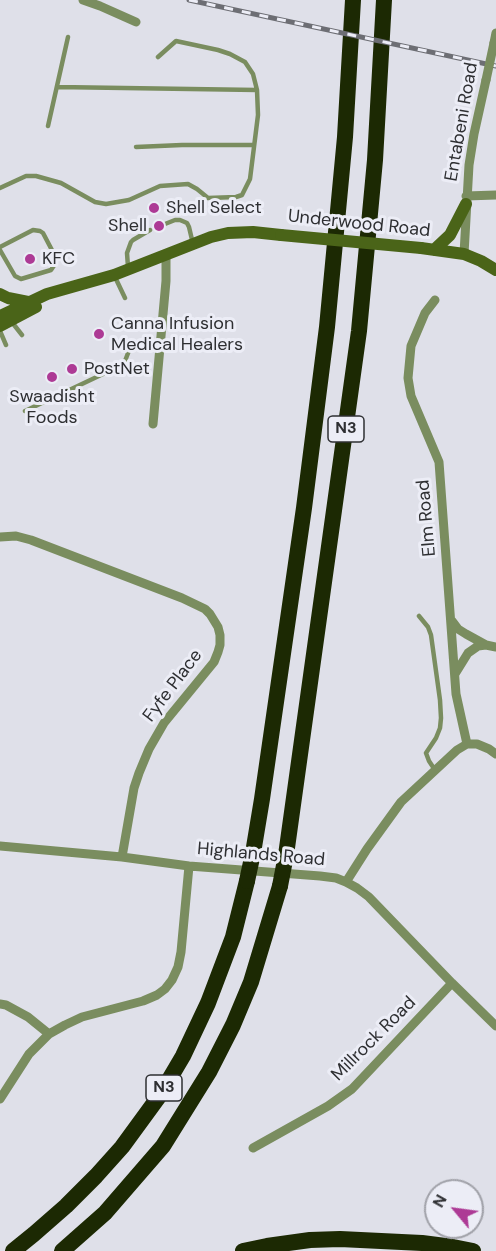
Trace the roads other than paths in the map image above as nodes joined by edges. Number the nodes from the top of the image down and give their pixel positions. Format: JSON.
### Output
{"nodes":[{"id":1,"x":83,"y":0,"type":"edge"},
{"id":2,"x":353,"y":0,"type":"edge"},
{"id":3,"x":384,"y":0,"type":"edge"},
{"id":4,"x":136,"y":22,"type":"dead end"},
{"id":5,"x":496,"y":33,"type":"edge"},
{"id":6,"x":68,"y":37,"type":"dead end"},
{"id":7,"x":158,"y":57,"type":"dead end"},
{"id":8,"x":57,"y":87,"type":"junction"},
{"id":9,"x":258,"y":90,"type":"junction"},
{"id":10,"x":48,"y":126,"type":"dead end"},
{"id":11,"x":254,"y":145,"type":"junction"},
{"id":12,"x":136,"y":147,"type":"dead end"},
{"id":13,"x":0,"y":188,"type":"edge"},
{"id":14,"x":496,"y":195,"type":"edge"},
{"id":15,"x":466,"y":200,"type":"junction"},
{"id":16,"x":165,"y":224,"type":"dead end"},
{"id":17,"x":150,"y":230,"type":"dead end"},
{"id":18,"x":193,"y":244,"type":"junction"},
{"id":19,"x":0,"y":248,"type":"edge"},
{"id":20,"x":435,"y":250,"type":"junction"},
{"id":21,"x":166,"y":255,"type":"junction"},
{"id":22,"x":464,"y":255,"type":"junction"},
{"id":23,"x":128,"y":269,"type":"junction"},
{"id":24,"x":496,"y":270,"type":"edge"},
{"id":25,"x":114,"y":275,"type":"junction"},
{"id":26,"x":79,"y":286,"type":"junction"},
{"id":27,"x":0,"y":294,"type":"edge"},
{"id":28,"x":125,"y":298,"type":"dead end"},
{"id":29,"x":435,"y":300,"type":"dead end"},
{"id":30,"x":28,"y":302,"type":"junction"},
{"id":31,"x":3,"y":316,"type":"edge"},
{"id":32,"x":0,"y":331,"type":"edge"},
{"id":33,"x":22,"y":335,"type":"dead end"},
{"id":34,"x":6,"y":345,"type":"dead end"},
{"id":35,"x":130,"y":348,"type":"dead end"},
{"id":36,"x":26,"y":411,"type":"dead end"},
{"id":37,"x":153,"y":424,"type":"dead end"},
{"id":38,"x":0,"y":537,"type":"edge"},
{"id":39,"x":419,"y":616,"type":"dead end"},
{"id":40,"x":451,"y":620,"type":"junction"},
{"id":41,"x":491,"y":646,"type":"edge"},
{"id":42,"x":455,"y":674,"type":"junction"},
{"id":43,"x":467,"y":744,"type":"junction"},
{"id":44,"x":496,"y":754,"type":"edge"},
{"id":45,"x":435,"y":771,"type":"junction"},
{"id":46,"x":0,"y":846,"type":"edge"},
{"id":47,"x":122,"y":857,"type":"junction"},
{"id":48,"x":189,"y":866,"type":"junction"},
{"id":49,"x":346,"y":882,"type":"junction"},
{"id":50,"x":452,"y":983,"type":"junction"},
{"id":51,"x":0,"y":1004,"type":"edge"},
{"id":52,"x":496,"y":1026,"type":"edge"},
{"id":53,"x":49,"y":1034,"type":"junction"},
{"id":54,"x":0,"y":1099,"type":"edge"},
{"id":55,"x":253,"y":1148,"type":"dead end"},
{"id":56,"x":13,"y":1251,"type":"edge"},
{"id":57,"x":62,"y":1251,"type":"edge"},
{"id":58,"x":243,"y":1251,"type":"edge"},
{"id":59,"x":473,"y":1251,"type":"edge"}],
"edges":[{"from":1,"to":4,"type":"street"},
{"from":2,"to":56,"type":"highway","number":"N3","bridge":true},
{"from":3,"to":57,"type":"highway","number":"N3","bridge":true},
{"from":5,"to":15,"type":"street","name":"Entabeni Road","bridge":true},
{"from":6,"to":8,"type":"lane"},
{"from":7,"to":9,"type":"lane"},
{"from":8,"to":9,"type":"lane"},
{"from":8,"to":10,"type":"lane"},
{"from":9,"to":11,"type":"lane"},
{"from":11,"to":12,"type":"lane"},
{"from":11,"to":13,"type":"lane"},
{"from":14,"to":15,"type":"street"},
{"from":15,"to":20,"type":"main road"},
{"from":15,"to":22,"type":"street","name":"Entabeni Road"},
{"from":16,"to":18,"type":"lane"},
{"from":17,"to":23,"type":"lane"},
{"from":18,"to":20,"type":"main road","name":"Underwood Road","bridge":true},
{"from":18,"to":21,"type":"main road","name":"Underwood Road"},
{"from":19,"to":19,"type":"lane"},
{"from":20,"to":22,"type":"main road","name":"Underwood Road"},
{"from":21,"to":23,"type":"main road","name":"Underwood Road"},
{"from":21,"to":37,"type":"street"},
{"from":22,"to":24,"type":"main road","name":"Underwood Road"},
{"from":23,"to":25,"type":"main road","name":"Underwood Road"},
{"from":25,"to":26,"type":"main road","name":"Underwood Road"},
{"from":25,"to":28,"type":"lane"},
{"from":26,"to":30,"type":"main road","name":"Underwood Road"},
{"from":26,"to":31,"type":"main road","name":"Underwood Road"},
{"from":27,"to":30,"type":"main road"},
{"from":29,"to":40,"type":"street","name":"Elm Road"},
{"from":30,"to":31,"type":"main road","name":"Underwood Road"},
{"from":31,"to":33,"type":"lane"},
{"from":32,"to":34,"type":"lane"},
{"from":35,"to":36,"type":"lane"},
{"from":38,"to":47,"type":"street","name":"Fyfe Place"},
{"from":39,"to":45,"type":"lane"},
{"from":40,"to":41,"type":"street"},
{"from":40,"to":42,"type":"street","name":"Elm Road"},
{"from":41,"to":42,"type":"street"},
{"from":42,"to":43,"type":"street","name":"Elm Road"},
{"from":43,"to":44,"type":"street"},
{"from":43,"to":45,"type":"street"},
{"from":45,"to":49,"type":"street"},
{"from":46,"to":47,"type":"street","name":"Highlands Road"},
{"from":47,"to":48,"type":"street","name":"Highlands Road"},
{"from":48,"to":49,"type":"street","name":"Highlands Road"},
{"from":48,"to":53,"type":"street"},
{"from":49,"to":50,"type":"street","name":"Highlands Road"},
{"from":50,"to":52,"type":"street","name":"Highlands Road"},
{"from":50,"to":55,"type":"street","name":"Millrock Road"},
{"from":51,"to":53,"type":"street"},
{"from":53,"to":54,"type":"street"},
{"from":58,"to":59,"type":"highway"}]}
